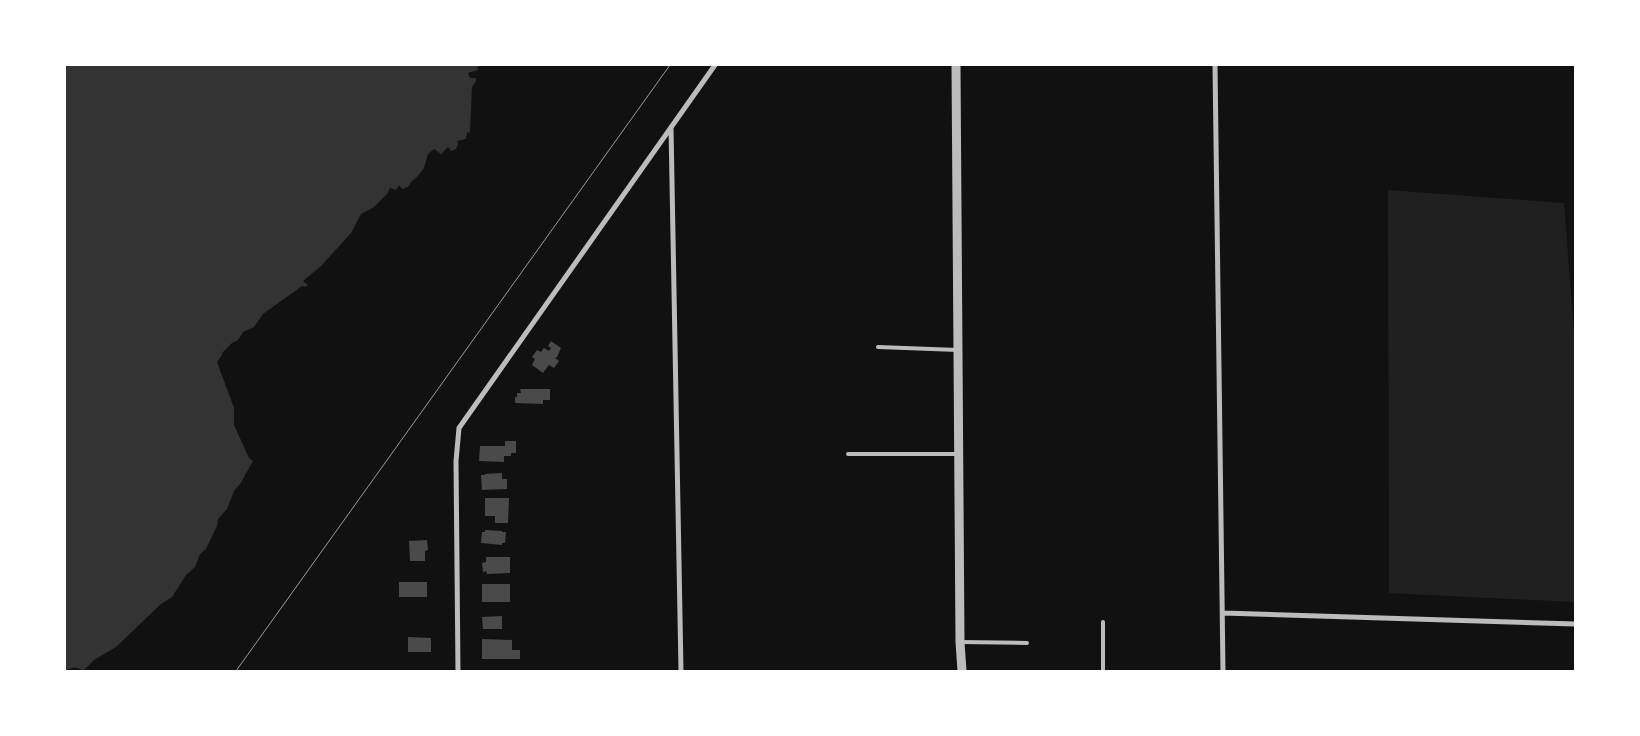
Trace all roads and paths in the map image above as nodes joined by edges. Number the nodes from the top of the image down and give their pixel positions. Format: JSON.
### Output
{"nodes":[{"id":1,"x":715,"y":65,"type":"edge"},
{"id":2,"x":956,"y":65,"type":"edge"},
{"id":3,"x":1215,"y":65,"type":"edge"},
{"id":4,"x":670,"y":126,"type":"junction"},
{"id":5,"x":878,"y":347,"type":"dead end"},
{"id":6,"x":958,"y":350,"type":"junction"},
{"id":7,"x":848,"y":454,"type":"dead end"},
{"id":8,"x":959,"y":454,"type":"junction"},
{"id":9,"x":1223,"y":613,"type":"junction"},
{"id":10,"x":1103,"y":622,"type":"dead end"},
{"id":11,"x":1575,"y":624,"type":"edge"},
{"id":12,"x":960,"y":642,"type":"junction"},
{"id":13,"x":1027,"y":643,"type":"dead end"},
{"id":14,"x":458,"y":671,"type":"edge"},
{"id":15,"x":681,"y":671,"type":"edge"},
{"id":16,"x":962,"y":671,"type":"edge"},
{"id":17,"x":1103,"y":671,"type":"edge"},
{"id":18,"x":1223,"y":671,"type":"edge"}],
"edges":[{"from":1,"to":4,"type":"street"},
{"from":2,"to":6,"type":"street"},
{"from":3,"to":9,"type":"street"},
{"from":4,"to":14,"type":"street"},
{"from":4,"to":15,"type":"street"},
{"from":5,"to":6,"type":"lane"},
{"from":6,"to":8,"type":"street"},
{"from":7,"to":8,"type":"lane"},
{"from":8,"to":12,"type":"street"},
{"from":9,"to":11,"type":"street"},
{"from":9,"to":18,"type":"street"},
{"from":10,"to":17,"type":"lane"},
{"from":12,"to":13,"type":"lane"},
{"from":12,"to":16,"type":"street"}]}
